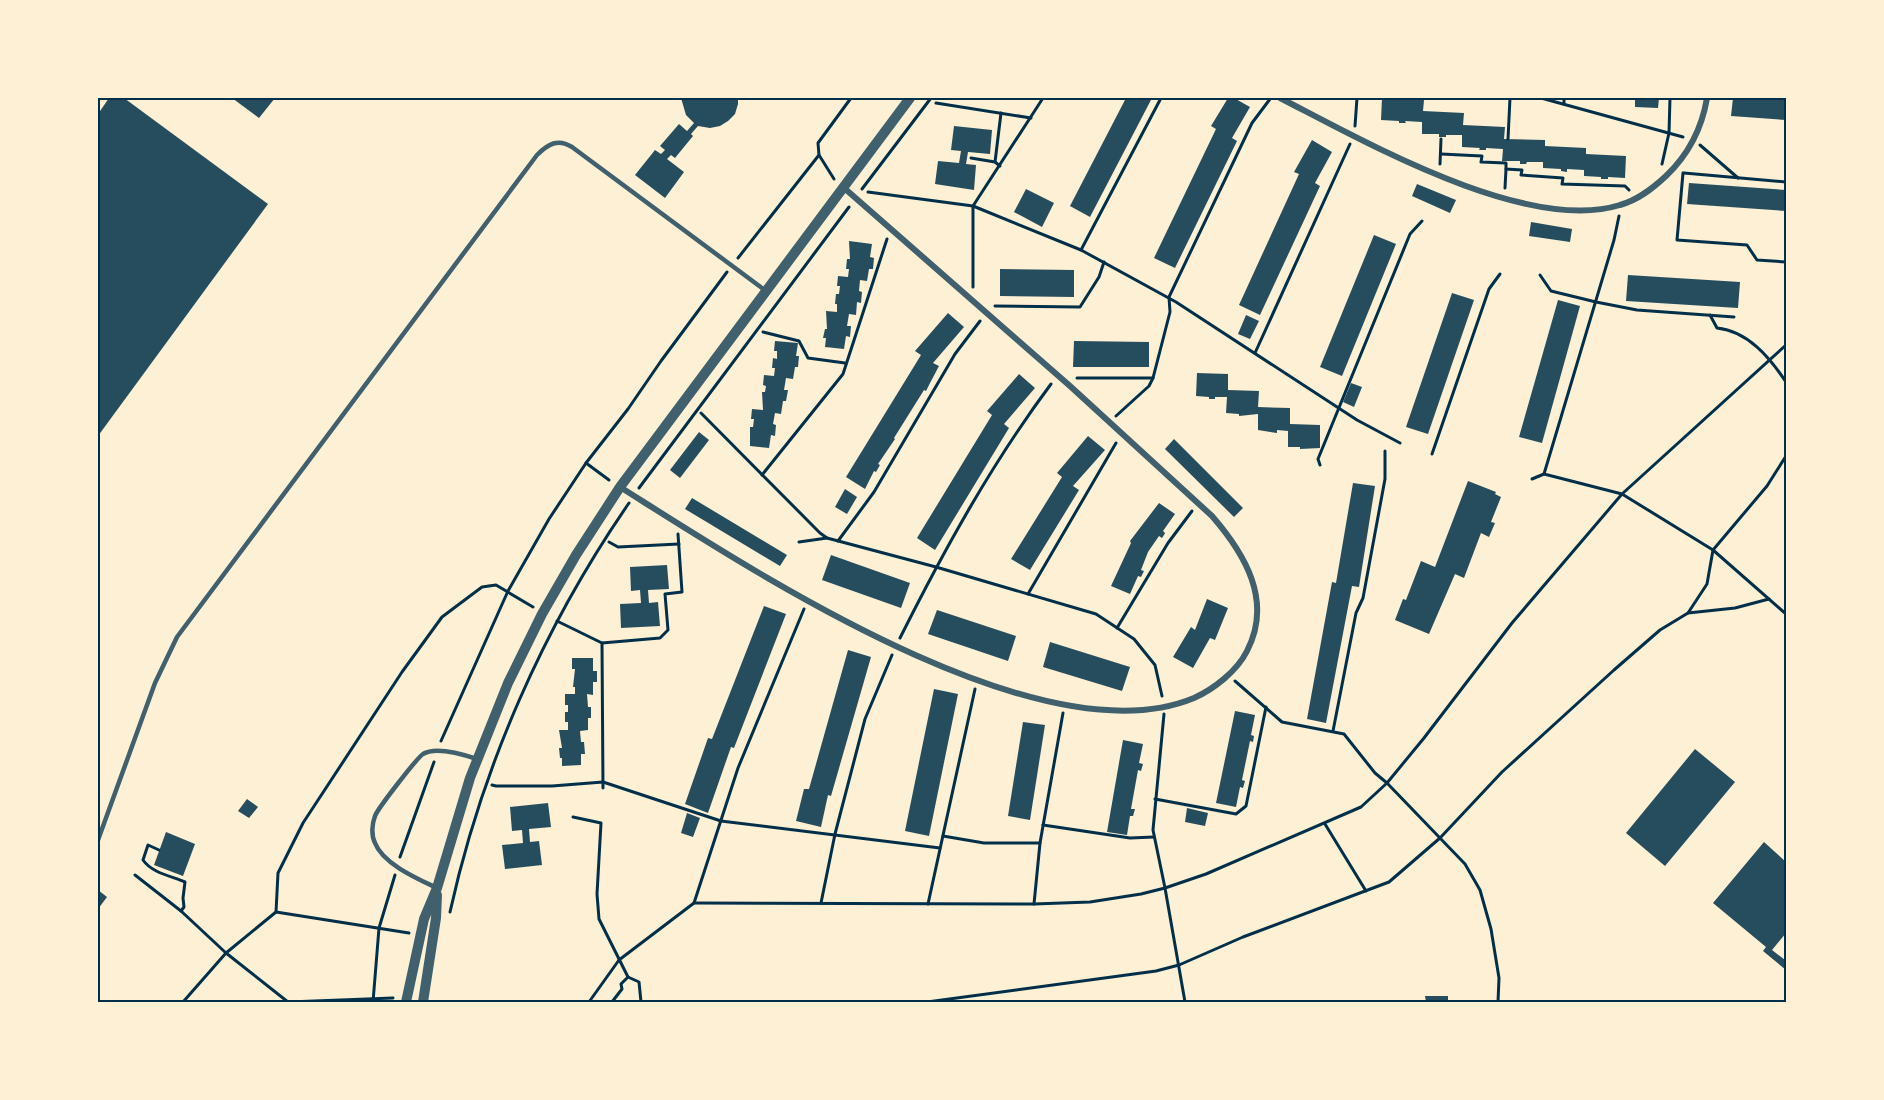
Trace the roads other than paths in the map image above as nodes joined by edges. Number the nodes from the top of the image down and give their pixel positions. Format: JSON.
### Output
{"nodes":[{"id":1,"x":910,"y":98,"type":"edge"},
{"id":2,"x":1280,"y":98,"type":"edge"},
{"id":3,"x":1707,"y":98,"type":"edge"},
{"id":4,"x":843,"y":187,"type":"junction"},
{"id":5,"x":766,"y":291,"type":"junction"},
{"id":6,"x":620,"y":487,"type":"junction"},
{"id":7,"x":477,"y":759,"type":"junction"},
{"id":8,"x":98,"y":840,"type":"edge"},
{"id":9,"x":437,"y":888,"type":"junction"},
{"id":10,"x":401,"y":1000,"type":"edge"},
{"id":11,"x":423,"y":1002,"type":"edge"}],
"edges":[{"from":1,"to":4,"type":"street"},
{"from":2,"to":3,"type":"street"},
{"from":4,"to":5,"type":"street"},
{"from":4,"to":6,"type":"street"},
{"from":5,"to":6,"type":"street"},
{"from":5,"to":8,"type":"lane"},
{"from":6,"to":7,"type":"street"},
{"from":7,"to":9,"type":"street"},
{"from":7,"to":9,"type":"lane"},
{"from":9,"to":10,"type":"street"},
{"from":9,"to":11,"type":"street"}]}
